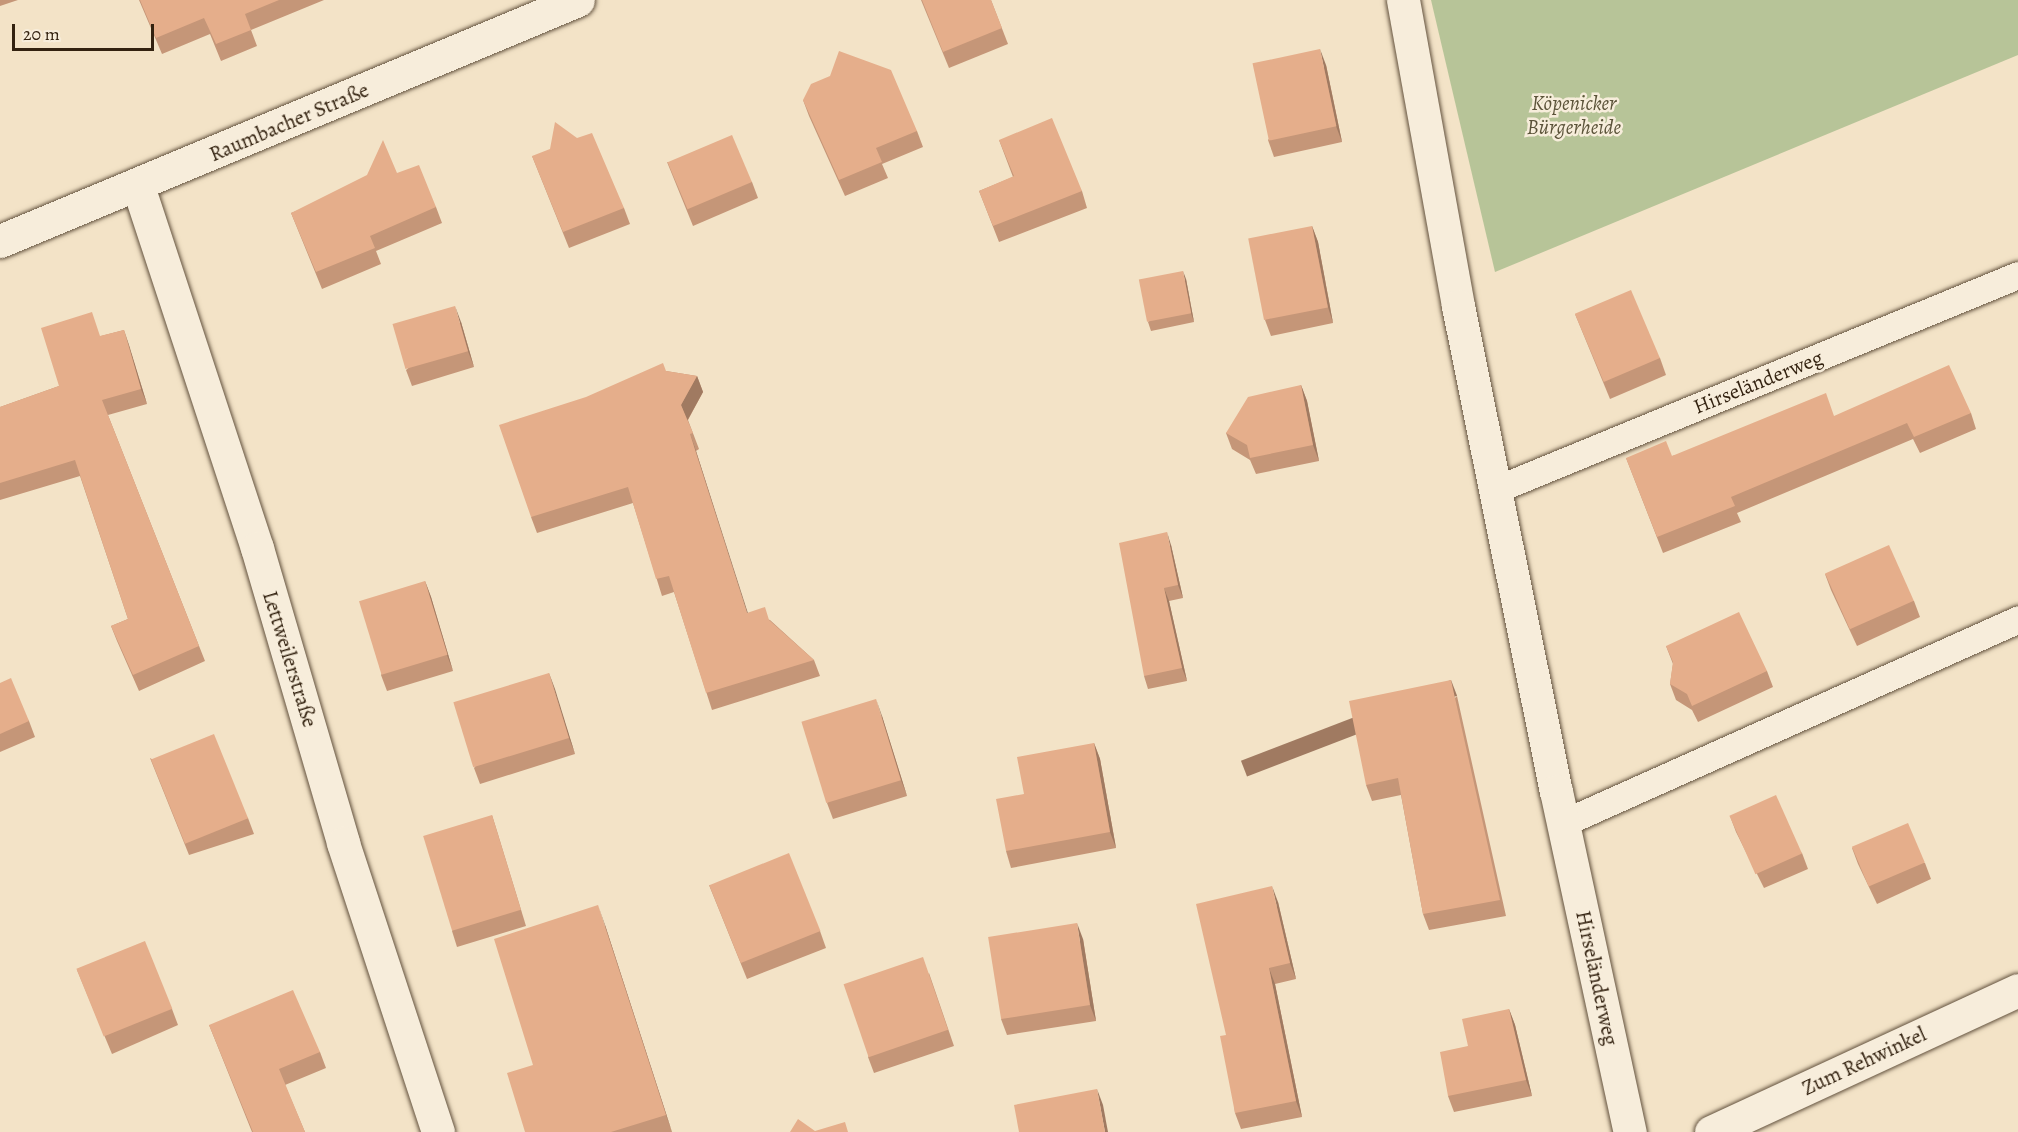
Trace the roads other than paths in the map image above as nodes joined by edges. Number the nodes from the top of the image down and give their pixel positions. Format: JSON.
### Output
{"nodes":[{"id":1,"x":578,"y":0,"type":"edge"},
{"id":2,"x":1403,"y":0,"type":"edge"},
{"id":3,"x":138,"y":186,"type":"junction"},
{"id":4,"x":0,"y":241,"type":"edge"},
{"id":5,"x":2018,"y":274,"type":"edge"},
{"id":6,"x":1497,"y":489,"type":"junction"},
{"id":7,"x":2018,"y":619,"type":"edge"},
{"id":8,"x":1563,"y":823,"type":"junction"},
{"id":9,"x":2018,"y":990,"type":"edge"},
{"id":10,"x":438,"y":1132,"type":"edge"},
{"id":11,"x":1630,"y":1132,"type":"edge"},
{"id":12,"x":1711,"y":1132,"type":"edge"}],
"edges":[{"from":1,"to":3,"type":"street","name":"Raumbacher Straße"},
{"from":2,"to":6,"type":"street","name":"Hirseländerweg"},
{"from":3,"to":4,"type":"street","name":"Raumbacher Straße"},
{"from":3,"to":10,"type":"street","name":"Lettweilerstraße"},
{"from":5,"to":6,"type":"lane","name":"Hirseländerweg"},
{"from":6,"to":8,"type":"street","name":"Hirseländerweg"},
{"from":7,"to":8,"type":"lane"},
{"from":8,"to":11,"type":"street","name":"Hirseländerweg"},
{"from":9,"to":12,"type":"street","name":"Zum Rehwinkel"}]}
